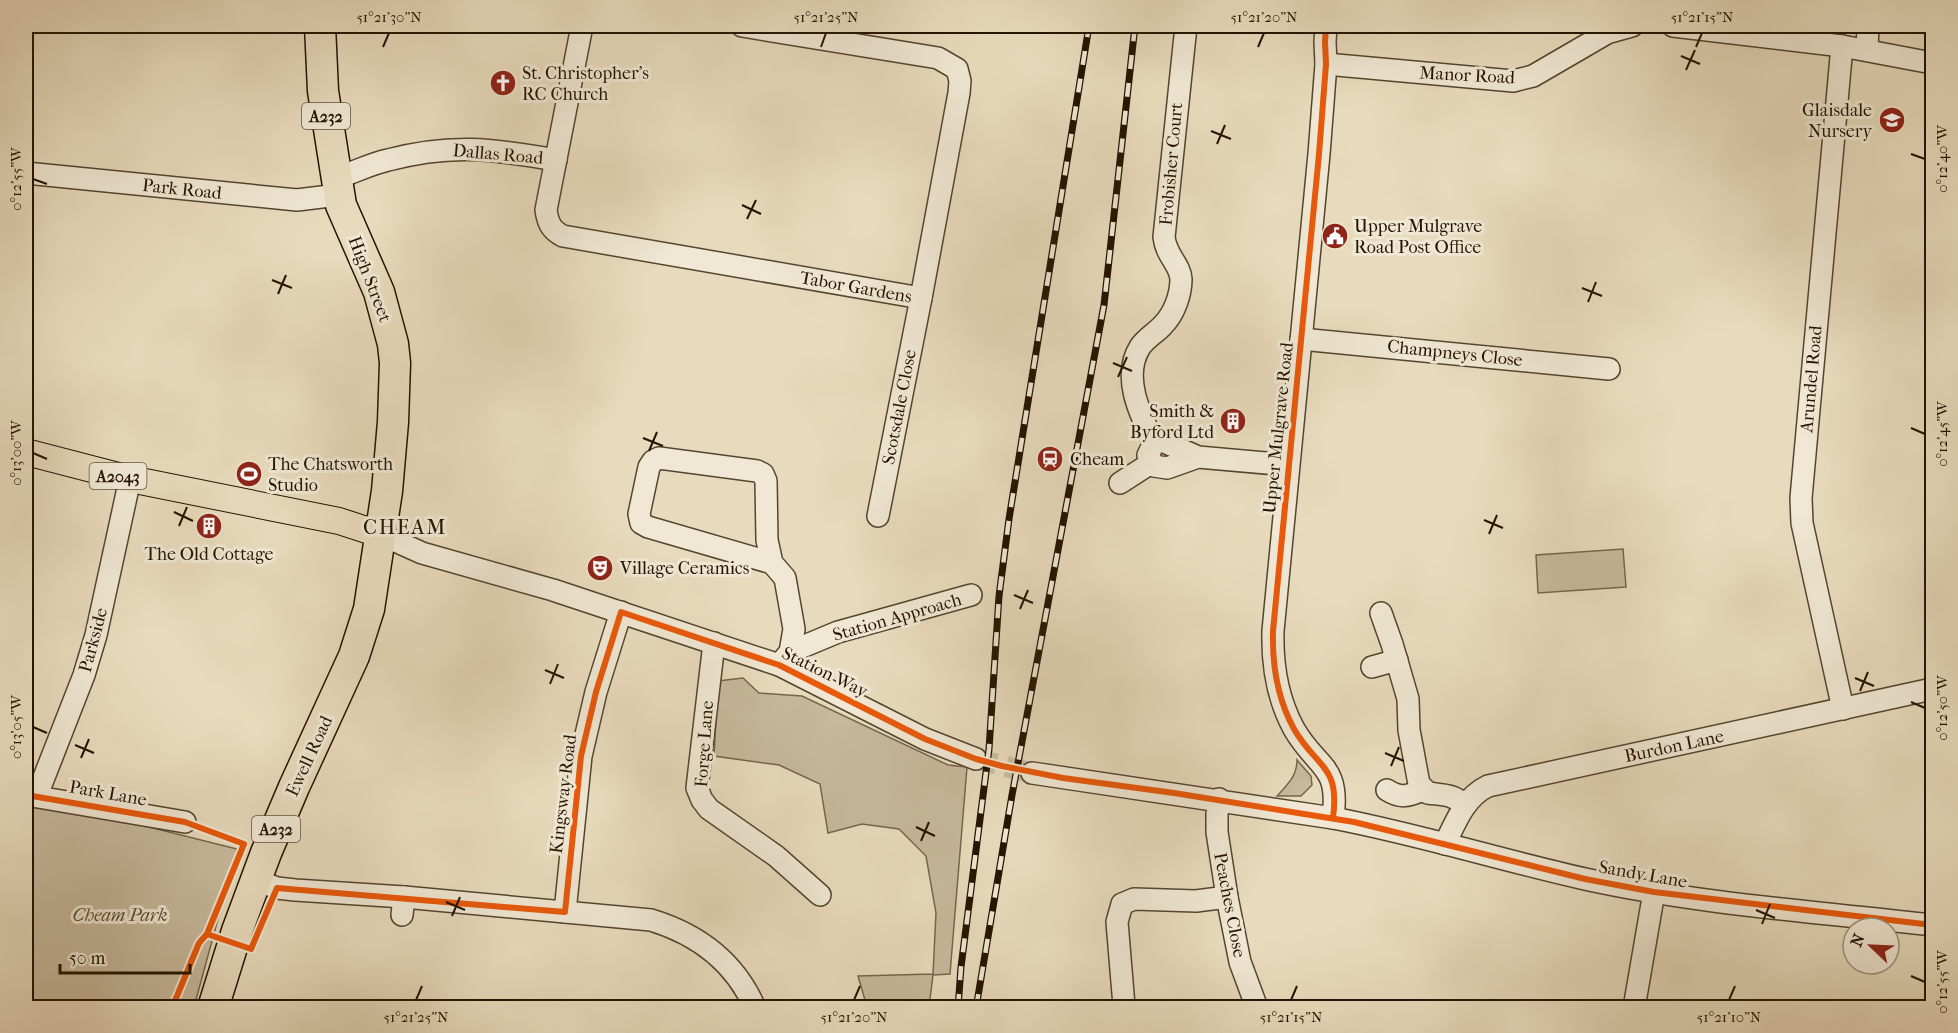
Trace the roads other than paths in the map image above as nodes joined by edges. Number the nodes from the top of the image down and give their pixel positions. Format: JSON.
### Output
{"nodes":[{"id":1,"x":320,"y":26,"type":"edge"},
{"id":2,"x":582,"y":26,"type":"edge"},
{"id":3,"x":742,"y":26,"type":"edge"},
{"id":4,"x":1186,"y":26,"type":"edge"},
{"id":5,"x":1326,"y":26,"type":"edge"},
{"id":6,"x":1632,"y":26,"type":"edge"},
{"id":7,"x":1673,"y":26,"type":"edge"},
{"id":8,"x":1868,"y":26,"type":"edge"},
{"id":9,"x":1842,"y":46,"type":"junction"},
{"id":10,"x":1867,"y":50,"type":"junction"},
{"id":11,"x":1932,"y":63,"type":"edge"},
{"id":12,"x":1326,"y":64,"type":"junction"},
{"id":13,"x":556,"y":160,"type":"junction"},
{"id":14,"x":26,"y":173,"type":"edge"},
{"id":15,"x":337,"y":187,"type":"junction"},
{"id":16,"x":921,"y":298,"type":"junction"},
{"id":17,"x":1301,"y":339,"type":"junction"},
{"id":18,"x":1609,"y":369,"type":"dead end"},
{"id":19,"x":1150,"y":444,"type":"junction"},
{"id":20,"x":26,"y":452,"type":"edge"},
{"id":21,"x":1288,"y":465,"type":"junction"},
{"id":22,"x":130,"y":479,"type":"junction"},
{"id":23,"x":1120,"y":483,"type":"dead end"},
{"id":24,"x":878,"y":516,"type":"dead end"},
{"id":25,"x":382,"y":535,"type":"junction"},
{"id":26,"x":772,"y":563,"type":"junction"},
{"id":27,"x":971,"y":595,"type":"dead end"},
{"id":28,"x":621,"y":612,"type":"junction"},
{"id":29,"x":1381,"y":614,"type":"dead end"},
{"id":30,"x":714,"y":643,"type":"junction"},
{"id":31,"x":784,"y":658,"type":"junction"},
{"id":32,"x":1397,"y":660,"type":"junction"},
{"id":33,"x":1372,"y":667,"type":"dead end"},
{"id":34,"x":1932,"y":689,"type":"edge"},
{"id":35,"x":1843,"y":709,"type":"junction"},
{"id":36,"x":976,"y":759,"type":"tunnel mouth"},
{"id":37,"x":1032,"y":773,"type":"tunnel mouth"},
{"id":38,"x":1387,"y":790,"type":"dead end"},
{"id":39,"x":1423,"y":790,"type":"junction"},
{"id":40,"x":32,"y":795,"type":"edge"},
{"id":41,"x":1219,"y":799,"type":"junction"},
{"id":42,"x":1465,"y":805,"type":"junction"},
{"id":43,"x":1333,"y":818,"type":"junction"},
{"id":44,"x":185,"y":822,"type":"dead end"},
{"id":45,"x":1445,"y":844,"type":"junction"},
{"id":46,"x":256,"y":880,"type":"junction"},
{"id":47,"x":1654,"y":892,"type":"junction"},
{"id":48,"x":820,"y":895,"type":"dead end"},
{"id":49,"x":1227,"y":897,"type":"junction"},
{"id":50,"x":565,"y":912,"type":"junction"},
{"id":51,"x":1932,"y":925,"type":"edge"},
{"id":52,"x":1124,"y":1006,"type":"dead end"},
{"id":53,"x":213,"y":1008,"type":"edge"},
{"id":54,"x":756,"y":1008,"type":"edge"},
{"id":55,"x":1257,"y":1008,"type":"edge"},
{"id":56,"x":1634,"y":1008,"type":"edge"}],
"edges":[{"from":1,"to":15,"type":"highway","name":"High Street","number":"A232"},
{"from":2,"to":13,"type":"street","name":"Tabor Gardens"},
{"from":3,"to":16,"type":"street","name":"Tabor Gardens"},
{"from":4,"to":19,"type":"street","name":"Frobisher Court"},
{"from":5,"to":12,"type":"street","name":"Upper Mulgrave Road"},
{"from":6,"to":12,"type":"street","name":"Manor Road"},
{"from":7,"to":9,"type":"street"},
{"from":8,"to":10,"type":"street"},
{"from":9,"to":10,"type":"street"},
{"from":9,"to":35,"type":"street","name":"Arundel Road"},
{"from":10,"to":11,"type":"street"},
{"from":12,"to":17,"type":"street","name":"Upper Mulgrave Road"},
{"from":13,"to":15,"type":"street","name":"Dallas Road"},
{"from":13,"to":16,"type":"street","name":"Tabor Gardens"},
{"from":14,"to":15,"type":"street","name":"Park Road"},
{"from":15,"to":25,"type":"highway","name":"High Street","number":"A232"},
{"from":16,"to":24,"type":"street","name":"Scotsdale Close"},
{"from":17,"to":18,"type":"street","name":"Champneys Close"},
{"from":17,"to":21,"type":"street","name":"Upper Mulgrave Road"},
{"from":19,"to":21,"type":"street"},
{"from":19,"to":23,"type":"street"},
{"from":20,"to":22,"type":"main road","number":"A2043"},
{"from":21,"to":43,"type":"street","name":"Upper Mulgrave Road"},
{"from":22,"to":25,"type":"main road","number":"A2043"},
{"from":22,"to":40,"type":"street","name":"Parkside"},
{"from":25,"to":28,"type":"street","name":"Station Way"},
{"from":25,"to":46,"type":"highway","name":"Ewell Road","number":"A232"},
{"from":26,"to":26,"type":"street"},
{"from":26,"to":31,"type":"street"},
{"from":27,"to":31,"type":"street","name":"Station Approach"},
{"from":28,"to":30,"type":"street","name":"Station Way"},
{"from":28,"to":50,"type":"street","name":"Kingsway Road"},
{"from":29,"to":32,"type":"street"},
{"from":30,"to":31,"type":"street","name":"Station Way"},
{"from":30,"to":48,"type":"street","name":"Forge Lane"},
{"from":31,"to":36,"type":"street","name":"Station Way"},
{"from":32,"to":33,"type":"street"},
{"from":32,"to":39,"type":"street"},
{"from":34,"to":35,"type":"street","name":"Burdon Lane"},
{"from":35,"to":42,"type":"street","name":"Burdon Lane"},
{"from":37,"to":41,"type":"street"},
{"from":38,"to":39,"type":"street"},
{"from":39,"to":42,"type":"street"},
{"from":40,"to":44,"type":"street","name":"Park Lane"},
{"from":41,"to":43,"type":"street"},
{"from":41,"to":49,"type":"street","name":"Peaches Close"},
{"from":42,"to":45,"type":"street","name":"Burdon Lane"},
{"from":43,"to":45,"type":"street","name":"Sandy Lane"},
{"from":45,"to":47,"type":"street","name":"Sandy Lane"},
{"from":46,"to":50,"type":"street"},
{"from":46,"to":53,"type":"highway","name":"Ewell Road","number":"A232"},
{"from":47,"to":51,"type":"street","name":"Sandy Lane"},
{"from":47,"to":56,"type":"street"},
{"from":49,"to":52,"type":"street"},
{"from":49,"to":55,"type":"street","name":"Peaches Close"},
{"from":50,"to":54,"type":"street"}]}
